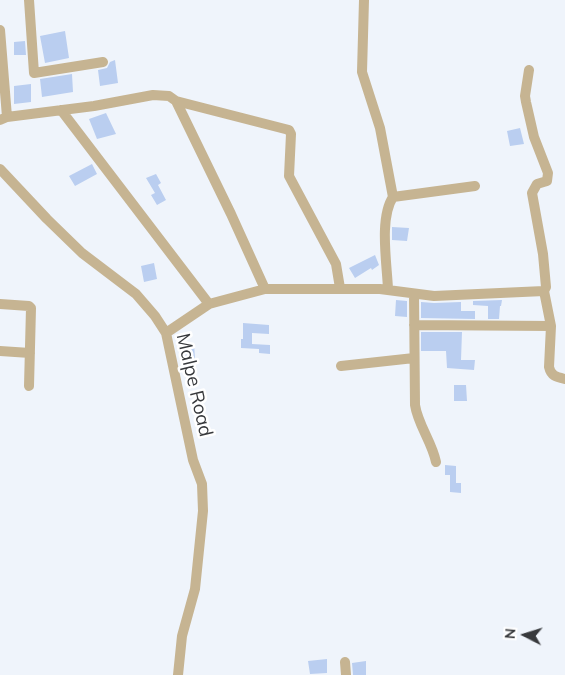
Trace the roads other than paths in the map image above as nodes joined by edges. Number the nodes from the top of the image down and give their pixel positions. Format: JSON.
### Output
{"nodes":[{"id":1,"x":29,"y":0,"type":"edge"},
{"id":2,"x":364,"y":0,"type":"edge"},
{"id":3,"x":0,"y":30,"type":"edge"},
{"id":4,"x":103,"y":62,"type":"dead end"},
{"id":5,"x":529,"y":70,"type":"dead end"},
{"id":6,"x":176,"y":101,"type":"junction"},
{"id":7,"x":61,"y":110,"type":"junction"},
{"id":8,"x":4,"y":119,"type":"edge"},
{"id":9,"x":0,"y":169,"type":"edge"},
{"id":10,"x":476,"y":186,"type":"dead end"},
{"id":11,"x":392,"y":197,"type":"junction"},
{"id":12,"x":340,"y":288,"type":"junction"},
{"id":13,"x":265,"y":289,"type":"junction"},
{"id":14,"x":388,"y":289,"type":"junction"},
{"id":15,"x":544,"y":291,"type":"junction"},
{"id":16,"x":414,"y":294,"type":"junction"},
{"id":17,"x":0,"y":304,"type":"edge"},
{"id":18,"x":209,"y":304,"type":"junction"},
{"id":19,"x":414,"y":325,"type":"junction"},
{"id":20,"x":551,"y":326,"type":"junction"},
{"id":21,"x":166,"y":333,"type":"junction"},
{"id":22,"x":0,"y":351,"type":"edge"},
{"id":23,"x":30,"y":353,"type":"junction"},
{"id":24,"x":414,"y":358,"type":"junction"},
{"id":25,"x":341,"y":366,"type":"dead end"},
{"id":26,"x":565,"y":379,"type":"edge"},
{"id":27,"x":29,"y":386,"type":"dead end"},
{"id":28,"x":436,"y":462,"type":"dead end"},
{"id":29,"x":345,"y":662,"type":"dead end"},
{"id":30,"x":178,"y":675,"type":"edge"},
{"id":31,"x":346,"y":675,"type":"edge"}],
"edges":[{"from":1,"to":4,"type":"street"},
{"from":2,"to":11,"type":"street"},
{"from":3,"to":8,"type":"street"},
{"from":5,"to":15,"type":"street"},
{"from":6,"to":7,"type":"street"},
{"from":6,"to":12,"type":"street"},
{"from":6,"to":13,"type":"street"},
{"from":7,"to":8,"type":"street"},
{"from":7,"to":18,"type":"street"},
{"from":9,"to":21,"type":"street","name":"Malpe Road"},
{"from":10,"to":11,"type":"street"},
{"from":11,"to":14,"type":"street"},
{"from":12,"to":13,"type":"street"},
{"from":12,"to":14,"type":"street"},
{"from":13,"to":18,"type":"street"},
{"from":14,"to":16,"type":"street"},
{"from":15,"to":16,"type":"street"},
{"from":15,"to":20,"type":"street"},
{"from":16,"to":19,"type":"street"},
{"from":17,"to":23,"type":"street"},
{"from":18,"to":21,"type":"street"},
{"from":19,"to":20,"type":"street"},
{"from":19,"to":24,"type":"street"},
{"from":20,"to":26,"type":"street"},
{"from":21,"to":30,"type":"street","name":"Malpe Road"},
{"from":22,"to":23,"type":"street"},
{"from":23,"to":27,"type":"street"},
{"from":24,"to":25,"type":"street"},
{"from":24,"to":28,"type":"street"},
{"from":29,"to":31,"type":"street"}]}
